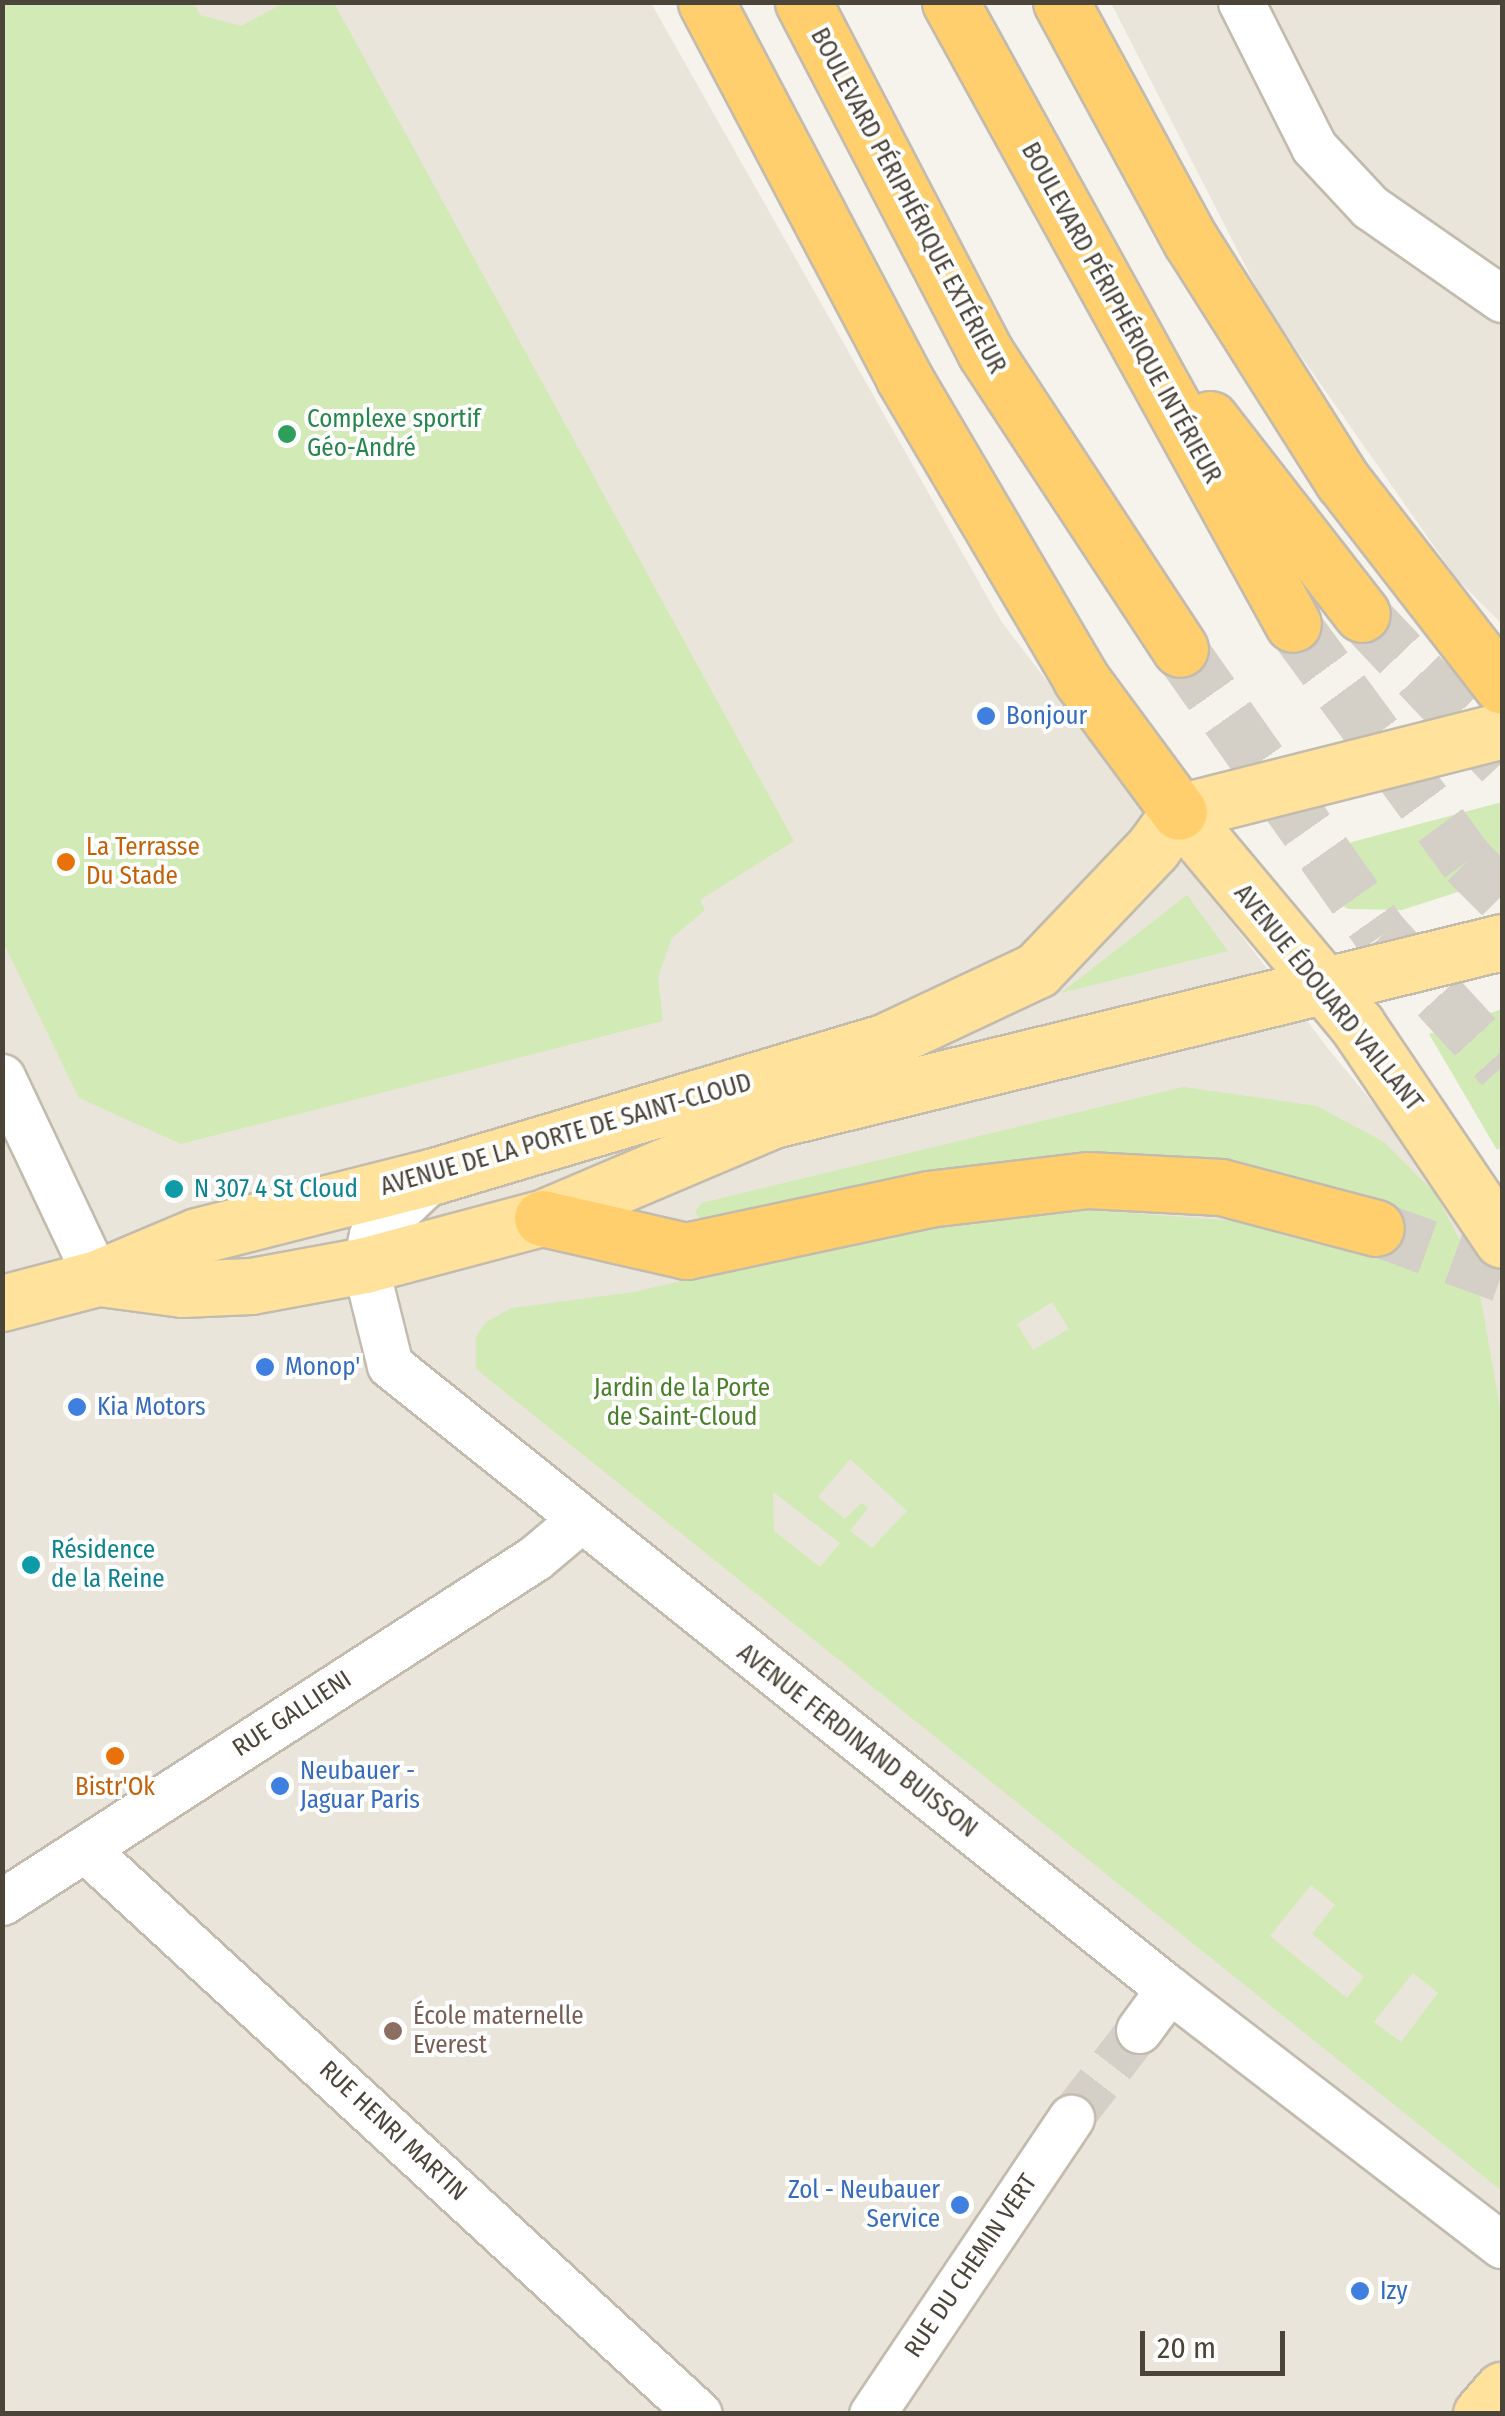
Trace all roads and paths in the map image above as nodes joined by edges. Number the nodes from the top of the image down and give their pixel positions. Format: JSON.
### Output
{"nodes":[{"id":1,"x":706,"y":2,"type":"edge"},
{"id":2,"x":803,"y":2,"type":"edge"},
{"id":3,"x":950,"y":2,"type":"edge"},
{"id":4,"x":1061,"y":2,"type":"edge"},
{"id":5,"x":1241,"y":2,"type":"edge"},
{"id":6,"x":1102,"y":281,"type":"junction"},
{"id":7,"x":1502,"y":298,"type":"edge"},
{"id":8,"x":1362,"y":614,"type":"tunnel mouth"},
{"id":9,"x":1293,"y":624,"type":"tunnel mouth"},
{"id":10,"x":1180,"y":649,"type":"tunnel mouth"},
{"id":11,"x":1502,"y":686,"type":"edge"},
{"id":12,"x":1502,"y":730,"type":"edge"},
{"id":13,"x":1179,"y":812,"type":"junction"},
{"id":14,"x":1502,"y":942,"type":"edge"},
{"id":15,"x":1322,"y":990,"type":"junction"},
{"id":16,"x":2,"y":1077,"type":"edge"},
{"id":17,"x":434,"y":1176,"type":"junction"},
{"id":18,"x":542,"y":1218,"type":"junction"},
{"id":19,"x":1376,"y":1228,"type":"tunnel mouth"},
{"id":20,"x":1502,"y":1240,"type":"edge"},
{"id":21,"x":365,"y":1265,"type":"junction"},
{"id":22,"x":97,"y":1278,"type":"junction"},
{"id":23,"x":2,"y":1303,"type":"edge"},
{"id":24,"x":579,"y":1520,"type":"junction"},
{"id":25,"x":86,"y":1848,"type":"junction"},
{"id":26,"x":2,"y":1902,"type":"edge"},
{"id":27,"x":1169,"y":1988,"type":"junction"},
{"id":28,"x":1138,"y":2030,"type":"tunnel mouth"},
{"id":29,"x":1071,"y":2118,"type":"tunnel mouth"},
{"id":30,"x":1502,"y":2245,"type":"edge"},
{"id":31,"x":1502,"y":2390,"type":"edge"},
{"id":32,"x":700,"y":2414,"type":"edge"},
{"id":33,"x":872,"y":2414,"type":"edge"},
{"id":34,"x":1481,"y":2414,"type":"edge"}],
"edges":[{"from":1,"to":13,"type":"highway"},
{"from":2,"to":10,"type":"highway","name":"BOULEVARD PÉRIPHÉRIQUE EXTÉRIEUR"},
{"from":3,"to":6,"type":"highway","name":"BOULEVARD PÉRIPHÉRIQUE INTÉRIEUR"},
{"from":4,"to":11,"type":"highway"},
{"from":5,"to":7,"type":"street"},
{"from":6,"to":8,"type":"highway"},
{"from":6,"to":9,"type":"highway","name":"BOULEVARD PÉRIPHÉRIQUE INTÉRIEUR"},
{"from":12,"to":13,"type":"main road"},
{"from":13,"to":15,"type":"main road","name":"AVENUE ÉDOUARD VAILLANT"},
{"from":13,"to":17,"type":"main road","name":"AVENUE DE LA PORTE DE SAINT-CLOUD"},
{"from":14,"to":15,"type":"main road","name":"AVENUE DE LA PORTE DE SAINT-CLOUD"},
{"from":15,"to":18,"type":"main road","name":"AVENUE DE LA PORTE DE SAINT-CLOUD"},
{"from":15,"to":20,"type":"main road","name":"AVENUE ÉDOUARD VAILLANT"},
{"from":16,"to":22,"type":"street"},
{"from":17,"to":21,"type":"street"},
{"from":17,"to":22,"type":"main road","name":"AVENUE DE LA PORTE DE SAINT-CLOUD"},
{"from":18,"to":19,"type":"highway"},
{"from":18,"to":21,"type":"main road","name":"AVENUE DE LA PORTE DE SAINT-CLOUD"},
{"from":21,"to":22,"type":"main road","name":"AVENUE DE LA PORTE DE SAINT-CLOUD"},
{"from":21,"to":24,"type":"street","name":"AVENUE FERDINAND BUISSON"},
{"from":22,"to":23,"type":"main road"},
{"from":24,"to":25,"type":"street","name":"RUE GALLIENI"},
{"from":24,"to":27,"type":"street","name":"AVENUE FERDINAND BUISSON"},
{"from":25,"to":26,"type":"street","name":"RUE GALLIENI"},
{"from":25,"to":32,"type":"street","name":"RUE HENRI MARTIN"},
{"from":27,"to":28,"type":"street"},
{"from":27,"to":30,"type":"street","name":"AVENUE FERDINAND BUISSON"},
{"from":29,"to":33,"type":"street","name":"RUE DU CHEMIN VERT"},
{"from":31,"to":34,"type":"main road"}]}
